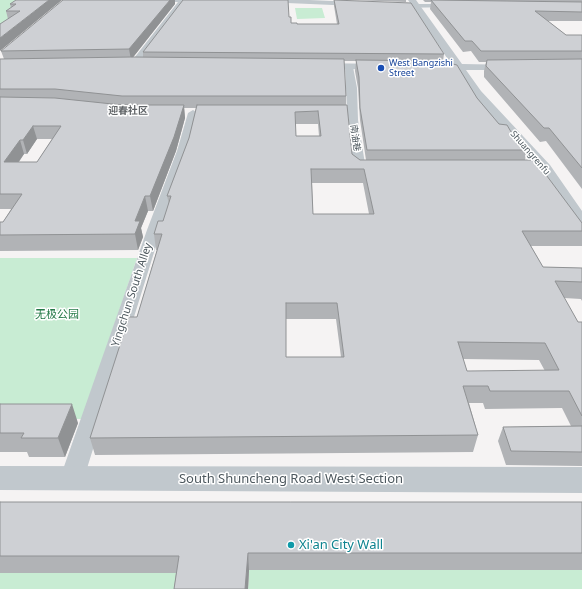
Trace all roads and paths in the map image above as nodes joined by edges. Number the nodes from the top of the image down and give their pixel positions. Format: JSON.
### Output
{"nodes":[{"id":1,"x":164,"y":0,"type":"edge"},
{"id":2,"x":213,"y":0,"type":"edge"},
{"id":3,"x":260,"y":0,"type":"edge"},
{"id":4,"x":292,"y":0,"type":"edge"},
{"id":5,"x":182,"y":1,"type":"edge"},
{"id":6,"x":414,"y":3,"type":"edge"},
{"id":7,"x":362,"y":5,"type":"edge"},
{"id":8,"x":393,"y":6,"type":"edge"},
{"id":9,"x":460,"y":6,"type":"edge"},
{"id":10,"x":121,"y":64,"type":"edge"},
{"id":11,"x":134,"y":64,"type":"junction"},
{"id":12,"x":149,"y":64,"type":"edge"},
{"id":13,"x":304,"y":66,"type":"edge"},
{"id":14,"x":349,"y":67,"type":"junction"},
{"id":15,"x":396,"y":67,"type":"edge"},
{"id":16,"x":419,"y":67,"type":"edge"},
{"id":17,"x":458,"y":67,"type":"junction"},
{"id":18,"x":528,"y":67,"type":"edge"},
{"id":19,"x":193,"y":113,"type":"dead end"},
{"id":20,"x":315,"y":113,"type":"edge"},
{"id":21,"x":353,"y":113,"type":"junction"},
{"id":22,"x":382,"y":168,"type":"edge"},
{"id":23,"x":530,"y":168,"type":"edge"},
{"id":24,"x":545,"y":168,"type":"junction"},
{"id":25,"x":582,"y":224,"type":"edge"},
{"id":26,"x":0,"y":478,"type":"edge"},
{"id":27,"x":72,"y":478,"type":"junction"},
{"id":28,"x":582,"y":480,"type":"edge"}],
"edges":[{"from":1,"to":5,"type":"street"},
{"from":2,"to":5,"type":"street"},
{"from":3,"to":4,"type":"street"},
{"from":4,"to":7,"type":"street"},
{"from":5,"to":11,"type":"street"},
{"from":6,"to":8,"type":"street"},
{"from":6,"to":9,"type":"street"},
{"from":6,"to":17,"type":"street","name":"Shuangrenfu"},
{"from":10,"to":11,"type":"street"},
{"from":11,"to":12,"type":"street"},
{"from":13,"to":14,"type":"street"},
{"from":14,"to":15,"type":"street"},
{"from":14,"to":21,"type":"street"},
{"from":16,"to":17,"type":"street"},
{"from":17,"to":18,"type":"street"},
{"from":17,"to":24,"type":"street","name":"Shuangrenfu"},
{"from":19,"to":27,"type":"street","name":"Yingchun South Alley"},
{"from":20,"to":21,"type":"street"},
{"from":21,"to":22,"type":"street","name":"南油巷"},
{"from":23,"to":24,"type":"street"},
{"from":24,"to":25,"type":"street","name":"Shuangrenfu"},
{"from":26,"to":27,"type":"street","name":"South Shuncheng Road West Section"},
{"from":27,"to":28,"type":"street","name":"South Shuncheng Road West Section"}]}
